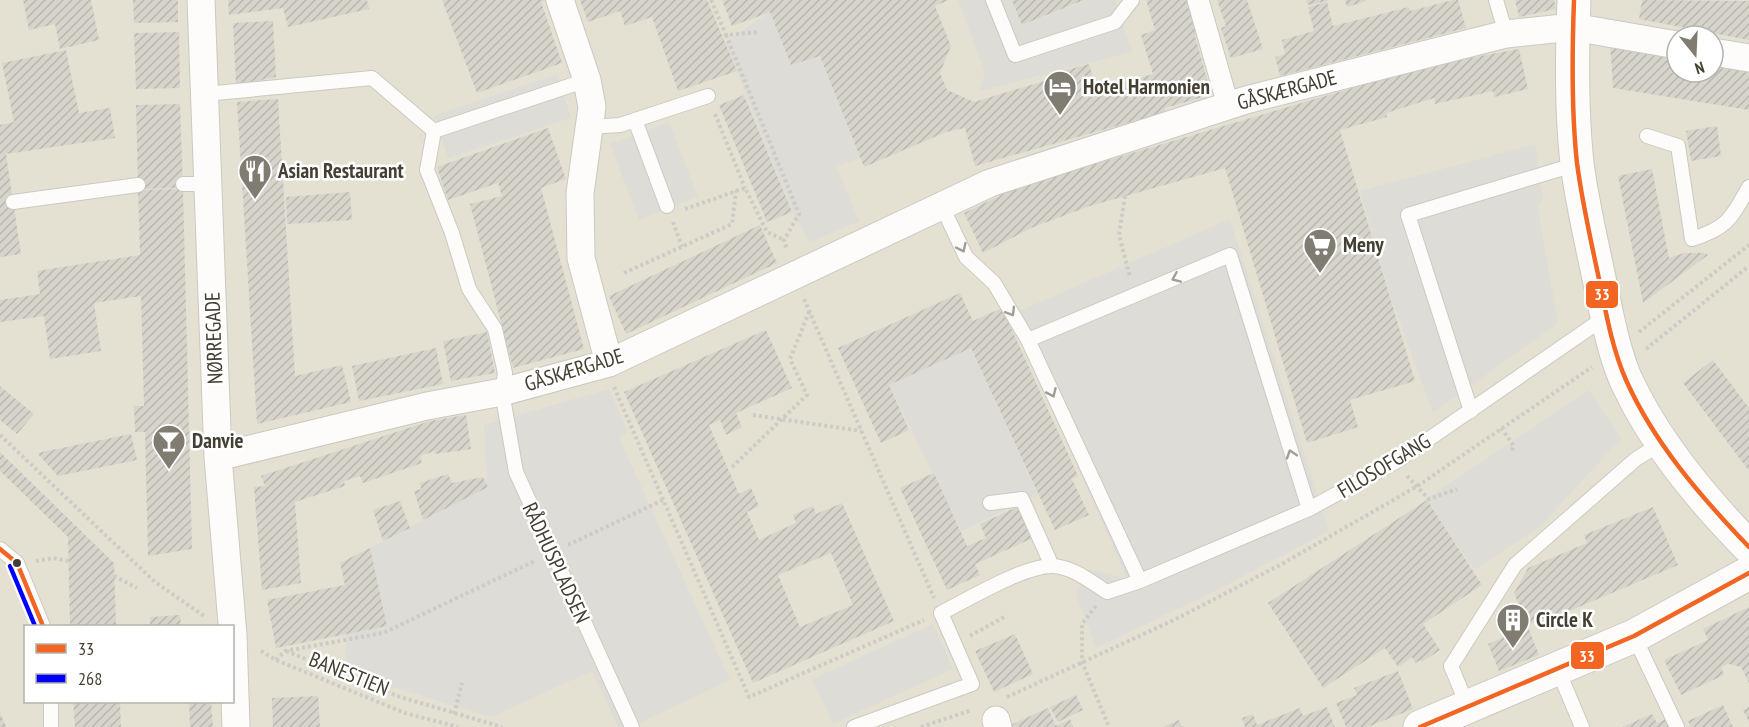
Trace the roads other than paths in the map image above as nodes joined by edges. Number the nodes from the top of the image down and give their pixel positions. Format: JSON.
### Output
{"nodes":[{"id":1,"x":201,"y":0,"type":"edge"},
{"id":2,"x":560,"y":0,"type":"edge"},
{"id":3,"x":993,"y":0,"type":"edge"},
{"id":4,"x":1132,"y":0,"type":"edge"},
{"id":5,"x":1198,"y":0,"type":"edge"},
{"id":6,"x":1496,"y":0,"type":"edge"},
{"id":7,"x":1573,"y":14,"type":"edge"},
{"id":8,"x":1506,"y":34,"type":"junction"},
{"id":9,"x":1665,"y":41,"type":"edge"},
{"id":10,"x":1725,"y":54,"type":"edge"},
{"id":11,"x":1749,"y":58,"type":"edge"},
{"id":12,"x":587,"y":80,"type":"junction"},
{"id":13,"x":205,"y":94,"type":"junction"},
{"id":14,"x":708,"y":96,"type":"road end"},
{"id":15,"x":1228,"y":105,"type":"junction"},
{"id":16,"x":635,"y":120,"type":"junction"},
{"id":17,"x":589,"y":127,"type":"junction"},
{"id":18,"x":434,"y":131,"type":"junction"},
{"id":19,"x":1647,"y":136,"type":"dead end"},
{"id":20,"x":1578,"y":164,"type":"junction"},
{"id":21,"x":138,"y":185,"type":"dead end"},
{"id":22,"x":1749,"y":187,"type":"edge"},
{"id":23,"x":13,"y":202,"type":"dead end"},
{"id":24,"x":941,"y":204,"type":"junction"},
{"id":25,"x":667,"y":206,"type":"dead end"},
{"id":26,"x":1607,"y":316,"type":"junction"},
{"id":27,"x":1028,"y":340,"type":"junction"},
{"id":28,"x":609,"y":363,"type":"junction"},
{"id":29,"x":502,"y":392,"type":"junction"},
{"id":30,"x":1472,"y":411,"type":"junction"},
{"id":31,"x":1663,"y":442,"type":"junction"},
{"id":32,"x":218,"y":457,"type":"junction"},
{"id":33,"x":990,"y":503,"type":"dead end"},
{"id":34,"x":1309,"y":509,"type":"junction"},
{"id":35,"x":1749,"y":547,"type":"edge"},
{"id":36,"x":0,"y":549,"type":"edge"},
{"id":37,"x":1052,"y":566,"type":"junction"},
{"id":38,"x":1749,"y":573,"type":"edge"},
{"id":39,"x":1140,"y":581,"type":"junction"},
{"id":40,"x":42,"y":625,"type":"edge"},
{"id":41,"x":232,"y":625,"type":"edge"},
{"id":42,"x":1634,"y":636,"type":"junction"},
{"id":43,"x":1558,"y":670,"type":"junction"},
{"id":44,"x":234,"y":693,"type":"edge"},
{"id":45,"x":51,"y":703,"type":"edge"},
{"id":46,"x":1468,"y":707,"type":"junction"},
{"id":47,"x":51,"y":727,"type":"edge"},
{"id":48,"x":236,"y":727,"type":"edge"},
{"id":49,"x":632,"y":727,"type":"edge"},
{"id":50,"x":854,"y":727,"type":"edge"},
{"id":51,"x":1420,"y":727,"type":"edge"},
{"id":52,"x":1582,"y":727,"type":"edge"},
{"id":53,"x":1677,"y":727,"type":"edge"}],
"edges":[{"from":1,"to":13,"type":"street","name":"NØRREGADE"},
{"from":2,"to":12,"type":"street"},
{"from":3,"to":4,"type":"lane"},
{"from":5,"to":15,"type":"street"},
{"from":6,"to":8,"type":"lane"},
{"from":7,"to":8,"type":"street","name":"GÅSKÆRGADE"},
{"from":7,"to":9,"type":"street","name":"GÅSKÆRGADE"},
{"from":7,"to":20,"type":"street"},
{"from":8,"to":15,"type":"street","name":"GÅSKÆRGADE"},
{"from":10,"to":11,"type":"street"},
{"from":12,"to":17,"type":"street"},
{"from":12,"to":18,"type":"lane"},
{"from":13,"to":18,"type":"lane"},
{"from":13,"to":32,"type":"street","name":"NØRREGADE"},
{"from":14,"to":16,"type":"lane"},
{"from":15,"to":24,"type":"street","name":"GÅSKÆRGADE"},
{"from":16,"to":17,"type":"lane"},
{"from":16,"to":25,"type":"lane"},
{"from":17,"to":28,"type":"street"},
{"from":18,"to":29,"type":"lane","name":"RÅDHUSPLADSEN"},
{"from":19,"to":22,"type":"lane"},
{"from":20,"to":26,"type":"street"},
{"from":20,"to":30,"type":"lane"},
{"from":21,"to":23,"type":"lane"},
{"from":24,"to":27,"type":"lane","one_way":true},
{"from":24,"to":28,"type":"street","name":"GÅSKÆRGADE"},
{"from":26,"to":30,"type":"lane","name":"FILOSOFGANG"},
{"from":26,"to":31,"type":"street"},
{"from":34,"to":27,"type":"lane","one_way":true},
{"from":27,"to":39,"type":"lane","one_way":true},
{"from":28,"to":29,"type":"street","name":"GÅSKÆRGADE"},
{"from":29,"to":32,"type":"street","name":"GÅSKÆRGADE"},
{"from":29,"to":49,"type":"lane","name":"RÅDHUSPLADSEN"},
{"from":30,"to":34,"type":"lane","name":"FILOSOFGANG"},
{"from":31,"to":35,"type":"street"},
{"from":31,"to":46,"type":"lane"},
{"from":32,"to":41,"type":"street","name":"NØRREGADE"},
{"from":33,"to":37,"type":"lane"},
{"from":34,"to":39,"type":"lane","name":"FILOSOFGANG"},
{"from":36,"to":40,"type":"lane"},
{"from":37,"to":39,"type":"lane","name":"FILOSOFGANG"},
{"from":37,"to":50,"type":"lane"},
{"from":38,"to":42,"type":"street"},
{"from":42,"to":43,"type":"street"},
{"from":42,"to":53,"type":"lane"},
{"from":43,"to":46,"type":"street"},
{"from":43,"to":52,"type":"lane"},
{"from":44,"to":48,"type":"street","name":"NØRREGADE"},
{"from":45,"to":47,"type":"lane"},
{"from":46,"to":51,"type":"street"}]}
